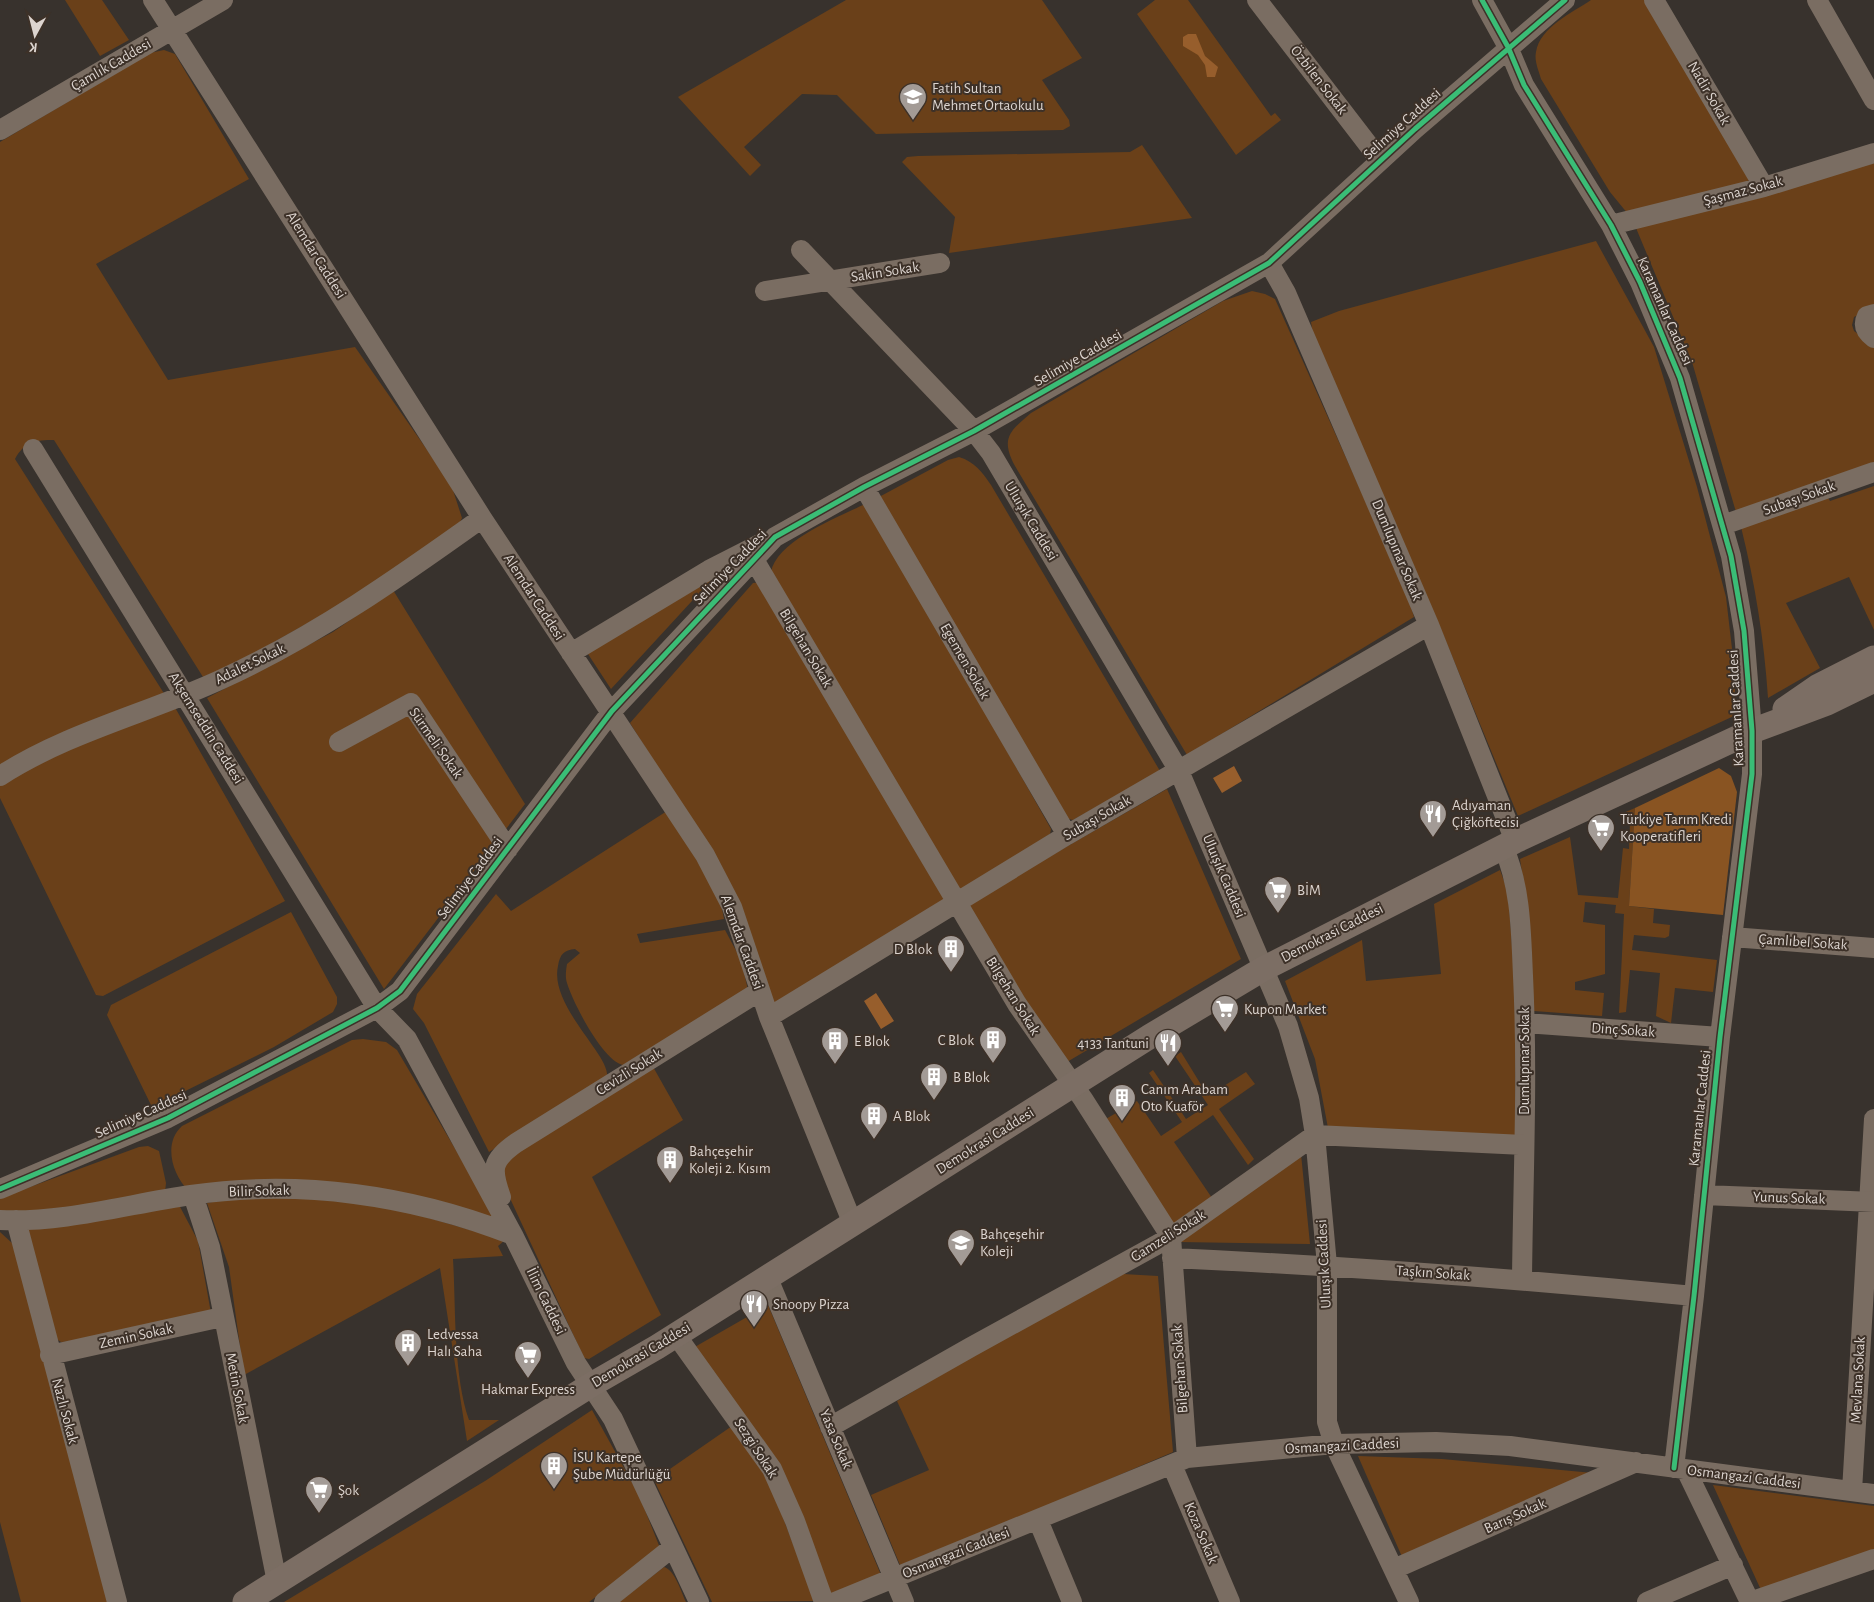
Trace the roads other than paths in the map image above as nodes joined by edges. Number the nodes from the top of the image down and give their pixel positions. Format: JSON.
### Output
{"nodes":[{"id":1,"x":153,"y":0,"type":"edge"},
{"id":2,"x":222,"y":0,"type":"edge"},
{"id":3,"x":1257,"y":0,"type":"edge"},
{"id":4,"x":1482,"y":0,"type":"edge"},
{"id":5,"x":1565,"y":0,"type":"edge"},
{"id":6,"x":1654,"y":0,"type":"edge"},
{"id":7,"x":1816,"y":0,"type":"edge"},
{"id":8,"x":172,"y":29,"type":"junction"},
{"id":9,"x":1508,"y":47,"type":"junction"},
{"id":10,"x":1874,"y":100,"type":"edge"},
{"id":11,"x":0,"y":130,"type":"edge"},
{"id":12,"x":1874,"y":153,"type":"edge"},
{"id":13,"x":1380,"y":160,"type":"junction"},
{"id":14,"x":1764,"y":187,"type":"junction"},
{"id":15,"x":1611,"y":225,"type":"junction"},
{"id":16,"x":801,"y":250,"type":"dead end"},
{"id":17,"x":1269,"y":263,"type":"junction"},
{"id":18,"x":940,"y":264,"type":"dead end"},
{"id":19,"x":830,"y":280,"type":"junction"},
{"id":20,"x":765,"y":292,"type":"dead end"},
{"id":21,"x":1874,"y":314,"type":"edge"},
{"id":22,"x":1874,"y":338,"type":"edge"},
{"id":23,"x":974,"y":431,"type":"junction"},
{"id":24,"x":33,"y":449,"type":"dead end"},
{"id":25,"x":1874,"y":472,"type":"edge"},
{"id":26,"x":864,"y":487,"type":"junction"},
{"id":27,"x":482,"y":518,"type":"junction"},
{"id":28,"x":1724,"y":525,"type":"junction"},
{"id":29,"x":775,"y":536,"type":"junction"},
{"id":30,"x":753,"y":558,"type":"junction"},
{"id":31,"x":1429,"y":625,"type":"junction"},
{"id":32,"x":571,"y":653,"type":"junction"},
{"id":33,"x":1874,"y":658,"type":"edge"},
{"id":34,"x":1874,"y":680,"type":"edge"},
{"id":35,"x":184,"y":693,"type":"junction"},
{"id":36,"x":612,"y":711,"type":"junction"},
{"id":37,"x":1752,"y":731,"type":"junction"},
{"id":38,"x":340,"y":742,"type":"dead end"},
{"id":39,"x":1178,"y":771,"type":"junction"},
{"id":40,"x":0,"y":776,"type":"edge"},
{"id":41,"x":1067,"y":835,"type":"junction"},
{"id":42,"x":1509,"y":843,"type":"junction"},
{"id":43,"x":508,"y":849,"type":"junction"},
{"id":44,"x":956,"y":903,"type":"junction"},
{"id":45,"x":1732,"y":937,"type":"junction"},
{"id":46,"x":1874,"y":948,"type":"edge"},
{"id":47,"x":1263,"y":968,"type":"junction"},
{"id":48,"x":760,"y":991,"type":"junction"},
{"id":49,"x":378,"y":1008,"type":"junction"},
{"id":50,"x":769,"y":1017,"type":"junction"},
{"id":51,"x":1525,"y":1023,"type":"junction"},
{"id":52,"x":1720,"y":1037,"type":"junction"},
{"id":53,"x":1073,"y":1086,"type":"junction"},
{"id":54,"x":1874,"y":1119,"type":"edge"},
{"id":55,"x":1315,"y":1135,"type":"junction"},
{"id":56,"x":1524,"y":1146,"type":"junction"},
{"id":57,"x":0,"y":1189,"type":"edge"},
{"id":58,"x":193,"y":1195,"type":"junction"},
{"id":59,"x":1704,"y":1195,"type":"junction"},
{"id":60,"x":1871,"y":1202,"type":"edge"},
{"id":61,"x":8,"y":1220,"type":"edge"},
{"id":62,"x":853,"y":1224,"type":"junction"},
{"id":63,"x":513,"y":1235,"type":"junction"},
{"id":64,"x":1170,"y":1237,"type":"junction"},
{"id":65,"x":1172,"y":1258,"type":"junction"},
{"id":66,"x":1326,"y":1265,"type":"junction"},
{"id":67,"x":767,"y":1276,"type":"junction"},
{"id":68,"x":1522,"y":1279,"type":"junction"},
{"id":69,"x":1694,"y":1296,"type":"junction"},
{"id":70,"x":222,"y":1317,"type":"junction"},
{"id":71,"x":676,"y":1335,"type":"junction"},
{"id":72,"x":50,"y":1355,"type":"junction"},
{"id":73,"x":591,"y":1385,"type":"junction"},
{"id":74,"x":830,"y":1427,"type":"junction"},
{"id":75,"x":1334,"y":1444,"type":"junction"},
{"id":76,"x":1179,"y":1461,"type":"junction"},
{"id":77,"x":1636,"y":1462,"type":"junction"},
{"id":78,"x":1680,"y":1469,"type":"junction"},
{"id":79,"x":1852,"y":1491,"type":"junction"},
{"id":80,"x":1874,"y":1494,"type":"edge"},
{"id":81,"x":1038,"y":1520,"type":"junction"},
{"id":82,"x":673,"y":1547,"type":"junction"},
{"id":83,"x":1874,"y":1559,"type":"edge"},
{"id":84,"x":1733,"y":1565,"type":"junction"},
{"id":85,"x":1394,"y":1569,"type":"junction"},
{"id":86,"x":894,"y":1578,"type":"junction"},
{"id":87,"x":277,"y":1582,"type":"junction"},
{"id":88,"x":117,"y":1602,"type":"edge"},
{"id":89,"x":245,"y":1602,"type":"edge"},
{"id":90,"x":604,"y":1602,"type":"edge"},
{"id":91,"x":699,"y":1602,"type":"edge"},
{"id":92,"x":824,"y":1602,"type":"edge"},
{"id":93,"x":835,"y":1602,"type":"edge"},
{"id":94,"x":904,"y":1602,"type":"edge"},
{"id":95,"x":1072,"y":1602,"type":"edge"},
{"id":96,"x":1230,"y":1602,"type":"edge"},
{"id":97,"x":1409,"y":1602,"type":"edge"},
{"id":98,"x":1647,"y":1602,"type":"edge"},
{"id":99,"x":1750,"y":1602,"type":"edge"}],
"edges":[{"from":1,"to":8,"type":"street","name":"Alemdar Caddesi"},
{"from":2,"to":8,"type":"street","name":"Çamlık Caddesi"},
{"from":3,"to":13,"type":"street","name":"Özbilen Sokak"},
{"from":4,"to":9,"type":"street","name":"Karamanlar Caddesi"},
{"from":5,"to":9,"type":"street","name":"Selimiye Caddesi"},
{"from":6,"to":14,"type":"street","name":"Nadir Sokak"},
{"from":7,"to":10,"type":"street"},
{"from":8,"to":11,"type":"street","name":"Çamlık Caddesi"},
{"from":8,"to":27,"type":"street","name":"Alemdar Caddesi"},
{"from":9,"to":13,"type":"street","name":"Selimiye Caddesi"},
{"from":9,"to":15,"type":"street","name":"Karamanlar Caddesi"},
{"from":12,"to":14,"type":"street","name":"Şaşmaz Sokak"},
{"from":13,"to":17,"type":"street","name":"Selimiye Caddesi"},
{"from":14,"to":15,"type":"street","name":"Şaşmaz Sokak"},
{"from":15,"to":28,"type":"street","name":"Karamanlar Caddesi"},
{"from":16,"to":19,"type":"street","name":"Uluışık Caddesi"},
{"from":17,"to":23,"type":"street","name":"Selimiye Caddesi"},
{"from":17,"to":31,"type":"street","name":"Dumlupınar Sokak"},
{"from":18,"to":19,"type":"street","name":"Sakin Sokak"},
{"from":19,"to":20,"type":"street","name":"Sakin Sokak"},
{"from":19,"to":23,"type":"street","name":"Uluışık Caddesi"},
{"from":21,"to":22,"type":"street"},
{"from":23,"to":26,"type":"street","name":"Selimiye Caddesi"},
{"from":23,"to":39,"type":"street","name":"Uluışık Caddesi"},
{"from":24,"to":35,"type":"street","name":"Akşemseddin Caddesi"},
{"from":25,"to":28,"type":"street","name":"Subaşı Sokak"},
{"from":26,"to":29,"type":"street","name":"Selimiye Caddesi"},
{"from":26,"to":41,"type":"street","name":"Egemen Sokak"},
{"from":27,"to":32,"type":"street","name":"Alemdar Caddesi"},
{"from":27,"to":35,"type":"street","name":"Adalet Sokak"},
{"from":28,"to":37,"type":"street","name":"Karamanlar Caddesi"},
{"from":29,"to":30,"type":"street","name":"Selimiye Caddesi"},
{"from":29,"to":32,"type":"street"},
{"from":30,"to":36,"type":"street","name":"Selimiye Caddesi"},
{"from":30,"to":44,"type":"street","name":"Bilgehan Sokak"},
{"from":31,"to":39,"type":"street","name":"Subaşı Sokak"},
{"from":31,"to":42,"type":"street","name":"Dumlupınar Sokak"},
{"from":32,"to":36,"type":"street","name":"Alemdar Caddesi"},
{"from":33,"to":37,"type":"main road","name":"Demokrasi Caddesi"},
{"from":34,"to":37,"type":"main road","name":"Demokrasi Caddesi"},
{"from":35,"to":40,"type":"street","name":"Adalet Sokak"},
{"from":35,"to":49,"type":"street","name":"Akşemseddin Caddesi"},
{"from":36,"to":43,"type":"street","name":"Selimiye Caddesi"},
{"from":36,"to":48,"type":"street","name":"Alemdar Caddesi"},
{"from":37,"to":42,"type":"main road","name":"Demokrasi Caddesi"},
{"from":37,"to":45,"type":"street","name":"Karamanlar Caddesi"},
{"from":38,"to":43,"type":"street","name":"Sürmeli Sokak"},
{"from":39,"to":41,"type":"street","name":"Subaşı Sokak"},
{"from":39,"to":47,"type":"street","name":"Uluışık Caddesi"},
{"from":41,"to":44,"type":"street","name":"Subaşı Sokak"},
{"from":42,"to":47,"type":"main road","name":"Demokrasi Caddesi"},
{"from":42,"to":51,"type":"street","name":"Dumlupınar Sokak"},
{"from":43,"to":49,"type":"street","name":"Selimiye Caddesi"},
{"from":44,"to":50,"type":"street","name":"Subaşı Sokak"},
{"from":44,"to":53,"type":"street","name":"Bilgehan Sokak"},
{"from":45,"to":46,"type":"street","name":"Çamlıbel Sokak"},
{"from":45,"to":52,"type":"street","name":"Karamanlar Caddesi"},
{"from":47,"to":53,"type":"main road","name":"Demokrasi Caddesi"},
{"from":47,"to":55,"type":"street","name":"Uluışık Caddesi"},
{"from":48,"to":50,"type":"street","name":"Alemdar Caddesi"},
{"from":48,"to":63,"type":"street","name":"Cevizli Sokak"},
{"from":49,"to":57,"type":"street","name":"Selimiye Caddesi"},
{"from":49,"to":63,"type":"street","name":"İlim Caddesi"},
{"from":50,"to":62,"type":"street","name":"Alemdar Caddesi"},
{"from":51,"to":52,"type":"street","name":"Dinç Sokak"},
{"from":51,"to":56,"type":"street","name":"Dumlupınar Sokak"},
{"from":52,"to":59,"type":"street","name":"Karamanlar Caddesi"},
{"from":53,"to":62,"type":"main road","name":"Demokrasi Caddesi"},
{"from":53,"to":64,"type":"street","name":"Bilgehan Sokak"},
{"from":54,"to":60,"type":"street","name":"Mevlana Sokak"},
{"from":55,"to":56,"type":"street"},
{"from":55,"to":64,"type":"street","name":"Gamzeli Sokak"},
{"from":55,"to":66,"type":"street","name":"Uluışık Caddesi"},
{"from":56,"to":68,"type":"street","name":"Dumlupınar Sokak"},
{"from":58,"to":61,"type":"street","name":"Bilir Sokak"},
{"from":58,"to":63,"type":"street","name":"Bilir Sokak"},
{"from":58,"to":70,"type":"street","name":"Metin Sokak"},
{"from":59,"to":60,"type":"street","name":"Yunus Sokak"},
{"from":59,"to":69,"type":"street","name":"Karamanlar Caddesi"},
{"from":60,"to":79,"type":"street","name":"Mevlana Sokak"},
{"from":61,"to":72,"type":"street","name":"Nazlı Sokak"},
{"from":62,"to":67,"type":"main road","name":"Demokrasi Caddesi"},
{"from":63,"to":73,"type":"street","name":"İlim Caddesi"},
{"from":64,"to":65,"type":"street","name":"Bilgehan Sokak"},
{"from":64,"to":74,"type":"street","name":"Gamzeli Sokak"},
{"from":65,"to":66,"type":"street","name":"Taşkın Sokak"},
{"from":65,"to":76,"type":"street","name":"Bilgehan Sokak"},
{"from":66,"to":68,"type":"street","name":"Taşkın Sokak"},
{"from":66,"to":75,"type":"street","name":"Uluışık Caddesi"},
{"from":67,"to":71,"type":"main road","name":"Demokrasi Caddesi"},
{"from":67,"to":74,"type":"street","name":"Yasa Sokak"},
{"from":68,"to":69,"type":"street","name":"Taşkın Sokak"},
{"from":69,"to":78,"type":"street","name":"Karamanlar Caddesi"},
{"from":70,"to":72,"type":"street","name":"Zemin Sokak"},
{"from":70,"to":87,"type":"street","name":"Metin Sokak"},
{"from":71,"to":73,"type":"main road","name":"Demokrasi Caddesi"},
{"from":71,"to":92,"type":"street","name":"Sezgi Sokak"},
{"from":72,"to":88,"type":"street","name":"Nazlı Sokak"},
{"from":73,"to":82,"type":"street","name":"İlim Caddesi"},
{"from":73,"to":87,"type":"main road","name":"Demokrasi Caddesi"},
{"from":74,"to":86,"type":"street","name":"Yasa Sokak"},
{"from":75,"to":76,"type":"street","name":"Osmangazi Caddesi"},
{"from":75,"to":77,"type":"street","name":"Osmangazi Caddesi"},
{"from":75,"to":85,"type":"street","name":"Uluışık Caddesi"},
{"from":76,"to":81,"type":"street","name":"Osmangazi Caddesi"},
{"from":76,"to":96,"type":"street","name":"Koza Sokak"},
{"from":77,"to":78,"type":"street","name":"Osmangazi Caddesi"},
{"from":77,"to":85,"type":"street","name":"Barış Sokak"},
{"from":78,"to":79,"type":"street","name":"Osmangazi Caddesi"},
{"from":78,"to":84,"type":"street"},
{"from":79,"to":80,"type":"street","name":"Osmangazi Caddesi"},
{"from":81,"to":86,"type":"street","name":"Osmangazi Caddesi"},
{"from":81,"to":95,"type":"street"},
{"from":82,"to":90,"type":"street"},
{"from":82,"to":91,"type":"street","name":"İlim Caddesi"},
{"from":83,"to":99,"type":"street"},
{"from":84,"to":98,"type":"street"},
{"from":84,"to":99,"type":"street"},
{"from":85,"to":97,"type":"street","name":"Uluışık Caddesi"},
{"from":86,"to":93,"type":"street","name":"Osmangazi Caddesi"},
{"from":86,"to":94,"type":"street","name":"Yasa Sokak"},
{"from":87,"to":89,"type":"main road","name":"Demokrasi Caddesi"}]}
